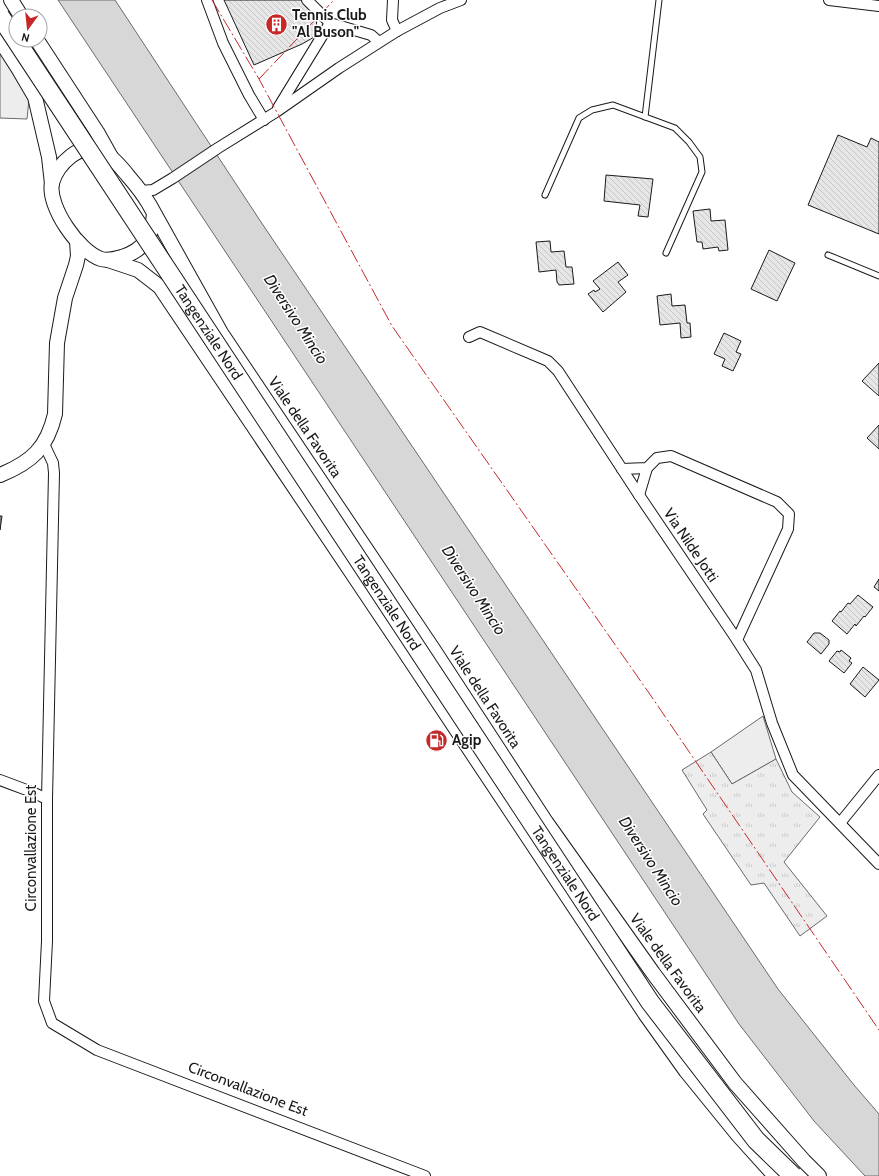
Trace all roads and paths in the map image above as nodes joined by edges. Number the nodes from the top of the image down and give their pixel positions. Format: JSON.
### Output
{"nodes":[{"id":1,"x":207,"y":0,"type":"edge"},
{"id":2,"x":307,"y":0,"type":"edge"},
{"id":3,"x":393,"y":0,"type":"edge"},
{"id":4,"x":461,"y":0,"type":"edge"},
{"id":5,"x":659,"y":0,"type":"edge"},
{"id":6,"x":829,"y":0,"type":"edge"},
{"id":7,"x":879,"y":6,"type":"edge"},
{"id":8,"x":0,"y":16,"type":"edge"},
{"id":9,"x":330,"y":23,"type":"junction"},
{"id":10,"x":397,"y":31,"type":"junction"},
{"id":11,"x":0,"y":40,"type":"edge"},
{"id":12,"x":379,"y":42,"type":"junction"},
{"id":13,"x":42,"y":48,"type":"edge"},
{"id":14,"x":276,"y":112,"type":"junction"},
{"id":15,"x":645,"y":117,"type":"junction"},
{"id":16,"x":264,"y":120,"type":"junction"},
{"id":17,"x":112,"y":157,"type":"junction"},
{"id":18,"x":52,"y":184,"type":"junction"},
{"id":19,"x":545,"y":195,"type":"dead end"},
{"id":20,"x":149,"y":200,"type":"junction"},
{"id":21,"x":77,"y":241,"type":"junction"},
{"id":22,"x":666,"y":252,"type":"dead end"},
{"id":23,"x":828,"y":255,"type":"dead end"},
{"id":24,"x":104,"y":259,"type":"junction"},
{"id":25,"x":74,"y":274,"type":"junction"},
{"id":26,"x":879,"y":276,"type":"edge"},
{"id":27,"x":469,"y":337,"type":"dead end"},
{"id":28,"x":44,"y":444,"type":"junction"},
{"id":29,"x":646,"y":468,"type":"junction"},
{"id":30,"x":622,"y":469,"type":"junction"},
{"id":31,"x":0,"y":475,"type":"edge"},
{"id":32,"x":639,"y":495,"type":"junction"},
{"id":33,"x":737,"y":640,"type":"junction"},
{"id":34,"x":879,"y":775,"type":"edge"},
{"id":35,"x":0,"y":780,"type":"edge"},
{"id":36,"x":47,"y":799,"type":"junction"},
{"id":37,"x":840,"y":823,"type":"junction"},
{"id":38,"x":879,"y":864,"type":"edge"},
{"id":39,"x":425,"y":1176,"type":"edge"},
{"id":40,"x":775,"y":1176,"type":"edge"},
{"id":41,"x":793,"y":1176,"type":"edge"},
{"id":42,"x":819,"y":1176,"type":"edge"}],
"edges":[{"from":1,"to":16,"type":"street"},
{"from":2,"to":9,"type":"street"},
{"from":3,"to":10,"type":"street"},
{"from":4,"to":10,"type":"street"},
{"from":5,"to":15,"type":"lane"},
{"from":6,"to":7,"type":"street"},
{"from":8,"to":41,"type":"highway","name":"Tangenziale Nord","bridge":true},
{"from":9,"to":12,"type":"street"},
{"from":9,"to":14,"type":"street"},
{"from":10,"to":12,"type":"street"},
{"from":11,"to":18,"type":"main road"},
{"from":12,"to":14,"type":"street"},
{"from":13,"to":17,"type":"main road"},
{"from":14,"to":16,"type":"street"},
{"from":15,"to":19,"type":"lane"},
{"from":15,"to":22,"type":"lane"},
{"from":16,"to":20,"type":"street"},
{"from":17,"to":18,"type":"main road"},
{"from":17,"to":20,"type":"main road"},
{"from":18,"to":21,"type":"main road"},
{"from":20,"to":24,"type":"main road"},
{"from":20,"to":42,"type":"main road","name":"Viale della Favorita"},
{"from":21,"to":24,"type":"main road"},
{"from":21,"to":25,"type":"main road"},
{"from":23,"to":26,"type":"lane"},
{"from":24,"to":25,"type":"main road"},
{"from":24,"to":40,"type":"main road"},
{"from":25,"to":28,"type":"main road"},
{"from":27,"to":30,"type":"street","name":"Via Nilde Jotti"},
{"from":28,"to":31,"type":"main road"},
{"from":28,"to":36,"type":"street","name":"Circonvallazione Est"},
{"from":29,"to":30,"type":"street"},
{"from":29,"to":32,"type":"street"},
{"from":29,"to":33,"type":"street"},
{"from":30,"to":32,"type":"street","name":"Via Nilde Jotti"},
{"from":32,"to":33,"type":"street","name":"Via Nilde Jotti"},
{"from":33,"to":37,"type":"street","name":"Via Nilde Jotti"},
{"from":34,"to":37,"type":"street"},
{"from":35,"to":36,"type":"street"},
{"from":36,"to":39,"type":"street","name":"Circonvallazione Est"},
{"from":37,"to":38,"type":"street","name":"Via Nilde Jotti"}]}
